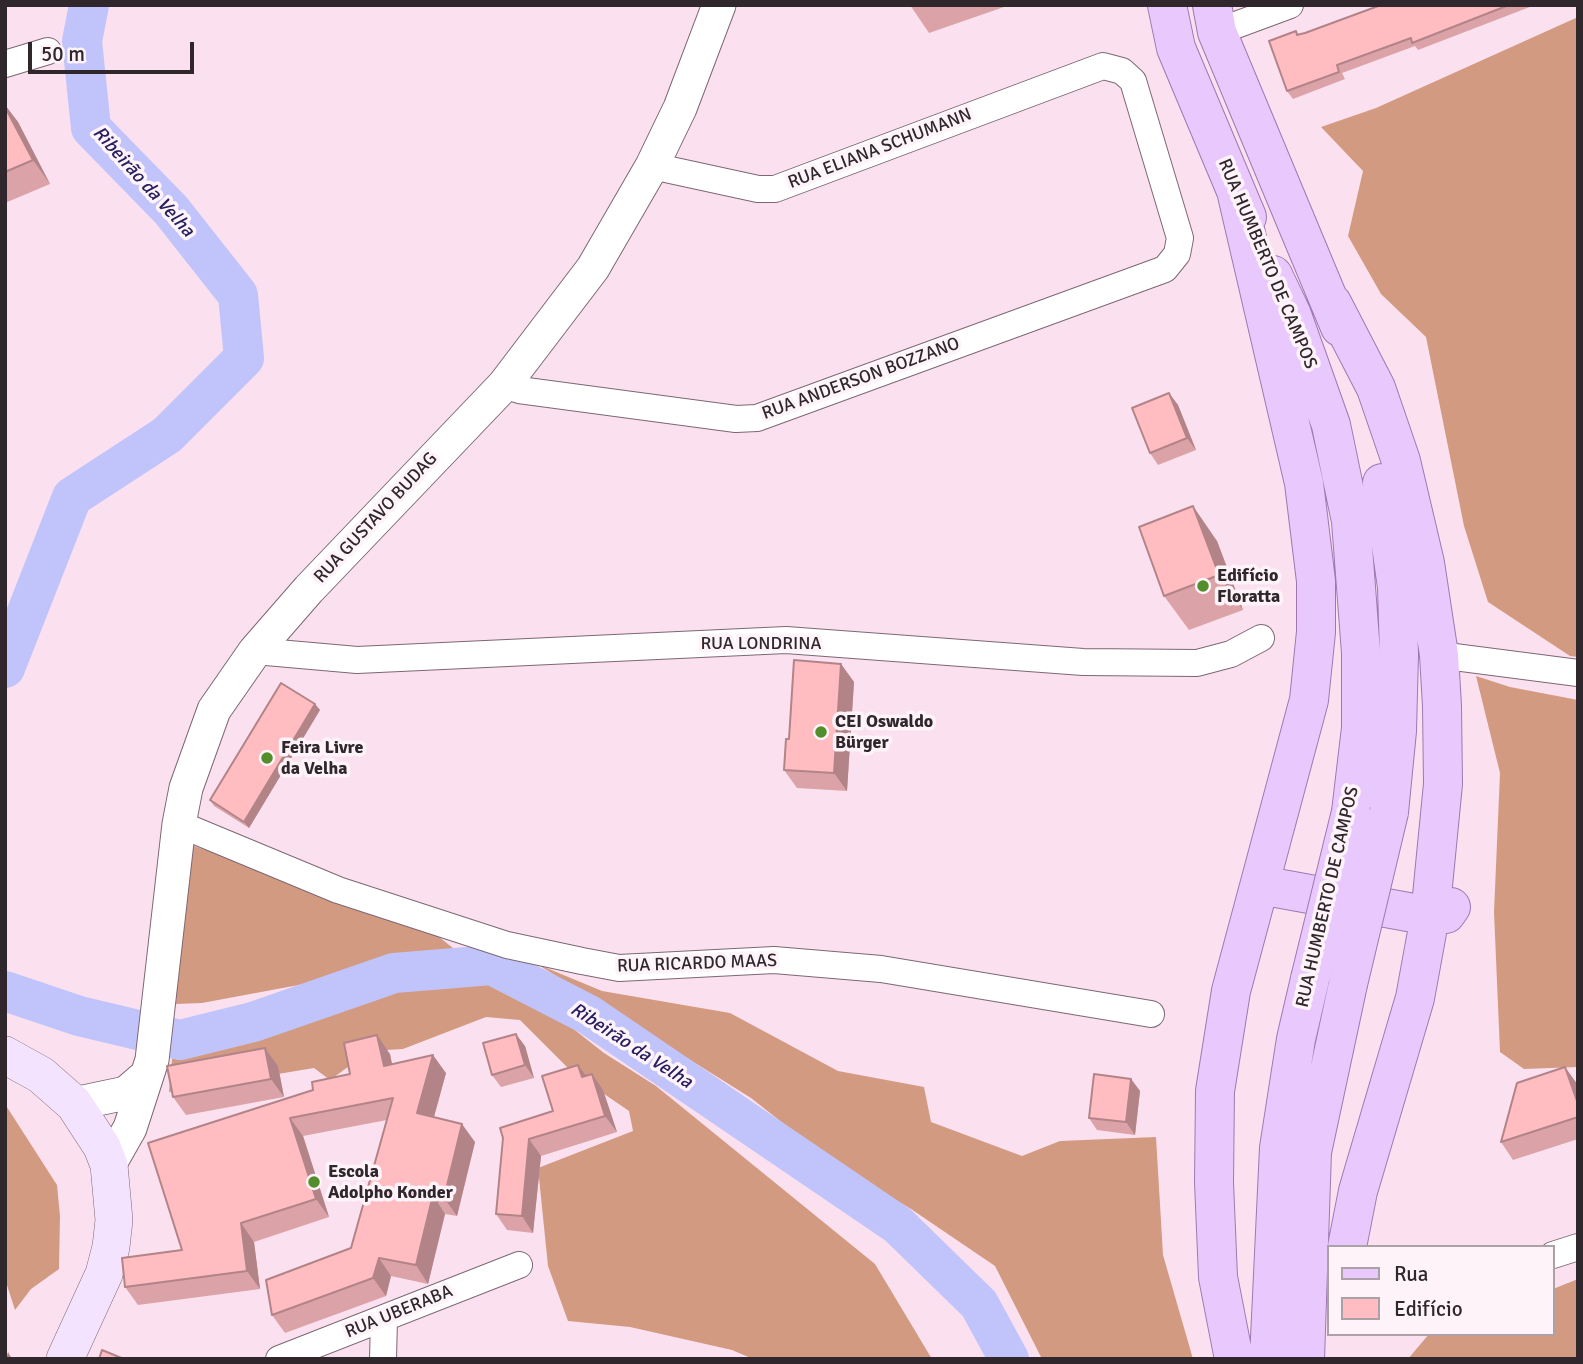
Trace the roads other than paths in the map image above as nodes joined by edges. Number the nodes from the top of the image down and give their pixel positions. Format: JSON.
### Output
{"nodes":[{"id":1,"x":719,"y":5,"type":"edge"},
{"id":2,"x":1167,"y":5,"type":"edge"},
{"id":3,"x":1290,"y":5,"type":"edge"},
{"id":4,"x":1214,"y":19,"type":"edge"},
{"id":5,"x":48,"y":51,"type":"dead end"},
{"id":6,"x":5,"y":64,"type":"edge"},
{"id":7,"x":652,"y":166,"type":"junction"},
{"id":8,"x":1237,"y":195,"type":"junction"},
{"id":9,"x":1165,"y":269,"type":"joint"},
{"id":10,"x":1332,"y":303,"type":"junction"},
{"id":11,"x":504,"y":385,"type":"junction"},
{"id":12,"x":1261,"y":638,"type":"dead end"},
{"id":13,"x":255,"y":651,"type":"junction"},
{"id":14,"x":1439,"y":655,"type":"junction"},
{"id":15,"x":1578,"y":673,"type":"edge"},
{"id":16,"x":179,"y":824,"type":"junction"},
{"id":17,"x":1259,"y":885,"type":"junction"},
{"id":18,"x":1430,"y":916,"type":"junction"},
{"id":19,"x":1151,"y":1014,"type":"dead end"},
{"id":20,"x":5,"y":1055,"type":"edge"},
{"id":21,"x":116,"y":1109,"type":"junction"},
{"id":22,"x":1347,"y":1245,"type":"edge"},
{"id":23,"x":1578,"y":1247,"type":"edge"},
{"id":24,"x":1555,"y":1254,"type":"edge"},
{"id":25,"x":519,"y":1265,"type":"dead end"},
{"id":26,"x":384,"y":1320,"type":"junction"},
{"id":27,"x":1330,"y":1336,"type":"edge"},
{"id":28,"x":65,"y":1359,"type":"edge"},
{"id":29,"x":279,"y":1359,"type":"edge"},
{"id":30,"x":383,"y":1359,"type":"edge"},
{"id":31,"x":1234,"y":1359,"type":"edge"},
{"id":32,"x":1269,"y":1359,"type":"edge"},
{"id":33,"x":1305,"y":1359,"type":"edge"},
{"id":34,"x":1326,"y":1359,"type":"edge"}],
"edges":[{"from":1,"to":7,"type":"street","name":"RUA GUSTAVO BUDAG"},
{"from":2,"to":8,"type":"main road","name":"RUA HUMBERTO DE CAMPOS"},
{"from":3,"to":4,"type":"street"},
{"from":4,"to":10,"type":"main road"},
{"from":5,"to":6,"type":"street"},
{"from":7,"to":9,"type":"street","name":"RUA ELIANA SCHUMANN"},
{"from":7,"to":11,"type":"street","name":"RUA GUSTAVO BUDAG"},
{"from":8,"to":17,"type":"main road"},
{"from":8,"to":32,"type":"main road","name":"RUA HUMBERTO DE CAMPOS","bridge":true},
{"from":9,"to":11,"type":"street","name":"RUA ANDERSON BOZZANO"},
{"from":10,"to":14,"type":"main road"},
{"from":10,"to":33,"type":"main road","bridge":true},
{"from":11,"to":13,"type":"street","name":"RUA GUSTAVO BUDAG"},
{"from":12,"to":13,"type":"street","name":"RUA LONDRINA"},
{"from":13,"to":16,"type":"street","name":"RUA GUSTAVO BUDAG"},
{"from":14,"to":15,"type":"street"},
{"from":14,"to":18,"type":"main road"},
{"from":16,"to":19,"type":"street","name":"RUA RICARDO MAAS"},
{"from":16,"to":21,"type":"street","name":"RUA GUSTAVO BUDAG"},
{"from":17,"to":18,"type":"main road"},
{"from":17,"to":31,"type":"main road"},
{"from":18,"to":22,"type":"main road"},
{"from":20,"to":21,"type":"main road"},
{"from":21,"to":28,"type":"main road"},
{"from":23,"to":24,"type":"street"},
{"from":25,"to":26,"type":"street","name":"RUA UBERABA"},
{"from":26,"to":29,"type":"street","name":"RUA UBERABA"},
{"from":26,"to":30,"type":"street"},
{"from":27,"to":34,"type":"main road"}]}
